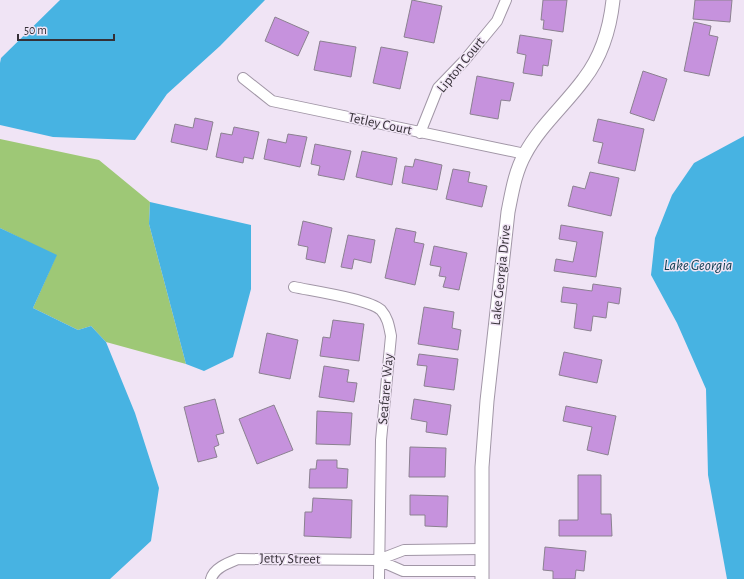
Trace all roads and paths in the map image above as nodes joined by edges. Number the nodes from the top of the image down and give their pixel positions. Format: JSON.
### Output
{"nodes":[{"id":1,"x":506,"y":0,"type":"edge"},
{"id":2,"x":613,"y":0,"type":"edge"},
{"id":3,"x":243,"y":78,"type":"dead end"},
{"id":4,"x":420,"y":133,"type":"junction"},
{"id":5,"x":525,"y":154,"type":"junction"},
{"id":6,"x":294,"y":287,"type":"dead end"},
{"id":7,"x":482,"y":549,"type":"junction"},
{"id":8,"x":378,"y":560,"type":"junction"},
{"id":9,"x":482,"y":575,"type":"edge"},
{"id":10,"x":211,"y":579,"type":"edge"},
{"id":11,"x":379,"y":579,"type":"edge"}],
"edges":[{"from":1,"to":4,"type":"street","name":"Lipton Court"},
{"from":2,"to":5,"type":"street","name":"Lake Georgia Drive"},
{"from":3,"to":4,"type":"street","name":"Tetley Court"},
{"from":4,"to":5,"type":"street","name":"Tetley Court"},
{"from":5,"to":7,"type":"street","name":"Lake Georgia Drive"},
{"from":6,"to":8,"type":"street","name":"Seafarer Way"},
{"from":7,"to":8,"type":"street","name":"Jetty Street"},
{"from":7,"to":9,"type":"street","name":"Lake Georgia Drive"},
{"from":8,"to":9,"type":"street","name":"Jetty Street"},
{"from":8,"to":10,"type":"street","name":"Jetty Street"},
{"from":8,"to":11,"type":"street"}]}
